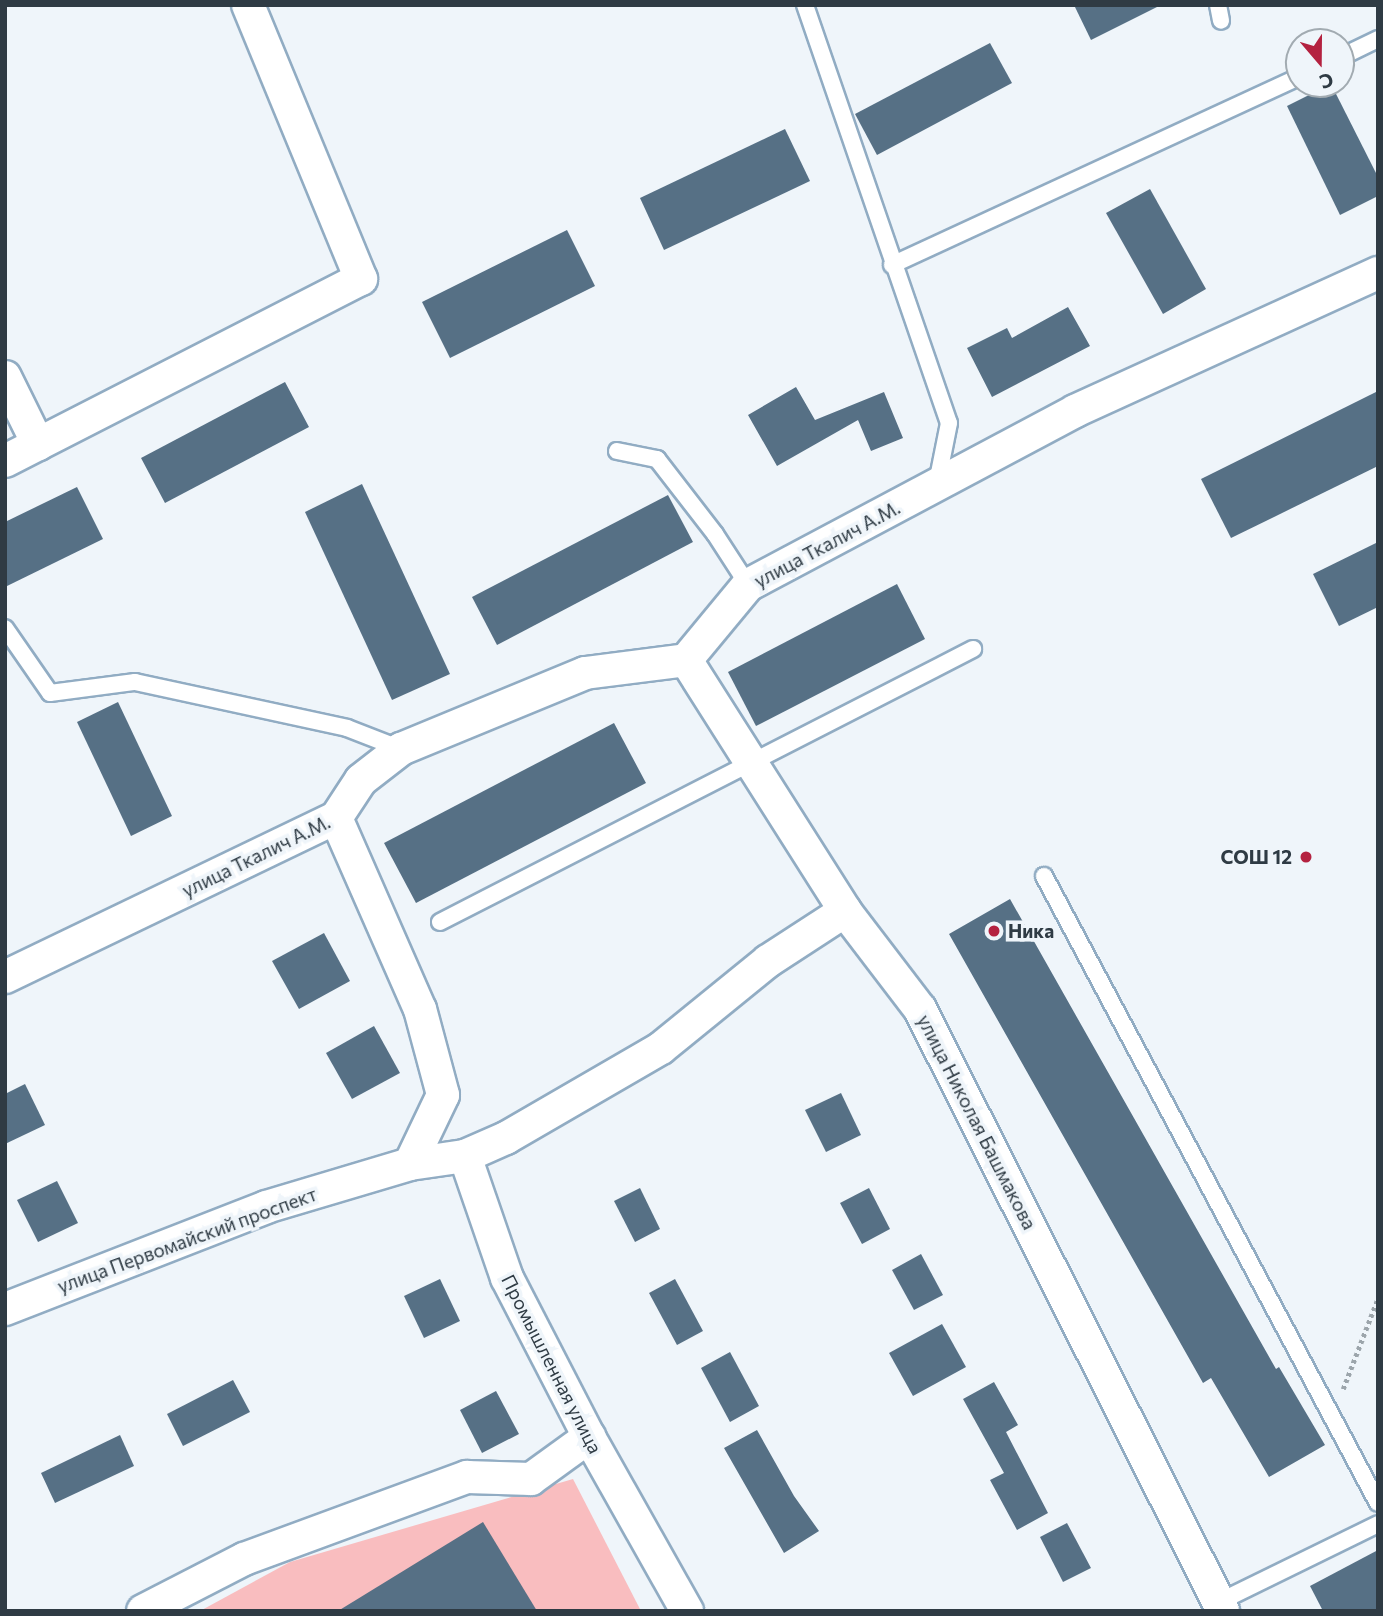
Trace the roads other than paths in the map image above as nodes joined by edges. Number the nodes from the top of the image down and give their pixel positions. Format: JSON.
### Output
{"nodes":[{"id":1,"x":248,"y":5,"type":"edge"},
{"id":2,"x":805,"y":5,"type":"edge"},
{"id":3,"x":1378,"y":39,"type":"edge"},
{"id":4,"x":1355,"y":50,"type":"edge"},
{"id":5,"x":1285,"y":83,"type":"edge"},
{"id":6,"x":892,"y":265,"type":"junction"},
{"id":7,"x":1378,"y":274,"type":"edge"},
{"id":8,"x":5,"y":377,"type":"edge"},
{"id":9,"x":38,"y":444,"type":"junction"},
{"id":10,"x":617,"y":451,"type":"dead end"},
{"id":11,"x":5,"y":461,"type":"edge"},
{"id":12,"x":937,"y":486,"type":"junction"},
{"id":13,"x":748,"y":585,"type":"junction"},
{"id":14,"x":5,"y":628,"type":"edge"},
{"id":15,"x":973,"y":649,"type":"dead end"},
{"id":16,"x":686,"y":660,"type":"junction"},
{"id":17,"x":401,"y":749,"type":"junction"},
{"id":18,"x":752,"y":765,"type":"junction"},
{"id":19,"x":337,"y":818,"type":"junction"},
{"id":20,"x":1044,"y":876,"type":"dead end"},
{"id":21,"x":845,"y":911,"type":"junction"},
{"id":22,"x":440,"y":922,"type":"dead end"},
{"id":23,"x":5,"y":977,"type":"edge"},
{"id":24,"x":465,"y":1156,"type":"junction"},
{"id":25,"x":410,"y":1164,"type":"junction"},
{"id":26,"x":5,"y":1309,"type":"edge"},
{"id":27,"x":589,"y":1437,"type":"junction"},
{"id":28,"x":1378,"y":1503,"type":"edge"},
{"id":29,"x":1378,"y":1524,"type":"edge"},
{"id":30,"x":1221,"y":1606,"type":"edge"},
{"id":31,"x":144,"y":1611,"type":"edge"},
{"id":32,"x":687,"y":1611,"type":"edge"}],
"edges":[{"from":1,"to":9,"type":"street"},
{"from":2,"to":6,"type":"lane"},
{"from":3,"to":4,"type":"lane"},
{"from":5,"to":6,"type":"lane"},
{"from":6,"to":12,"type":"lane"},
{"from":7,"to":12,"type":"street","name":"улица Ткалич А.М."},
{"from":8,"to":9,"type":"street"},
{"from":9,"to":11,"type":"street"},
{"from":10,"to":13,"type":"lane"},
{"from":12,"to":13,"type":"street","name":"улица Ткалич А.М."},
{"from":13,"to":16,"type":"street","name":"улица Ткалич А.М."},
{"from":14,"to":17,"type":"lane"},
{"from":15,"to":18,"type":"lane"},
{"from":16,"to":17,"type":"street","name":"улица Ткалич А.М."},
{"from":16,"to":18,"type":"street","name":"улица Николая Башмакова"},
{"from":17,"to":19,"type":"street","name":"улица Ткалич А.М."},
{"from":18,"to":21,"type":"street","name":"улица Николая Башмакова"},
{"from":18,"to":22,"type":"lane"},
{"from":19,"to":23,"type":"street","name":"улица Ткалич А.М."},
{"from":19,"to":25,"type":"street"},
{"from":20,"to":28,"type":"lane"},
{"from":21,"to":24,"type":"street"},
{"from":21,"to":30,"type":"street","name":"улица Николая Башмакова"},
{"from":24,"to":25,"type":"street"},
{"from":24,"to":27,"type":"street","name":"Промышленная улица"},
{"from":25,"to":26,"type":"street","name":"улица Первомайский проспект"},
{"from":27,"to":31,"type":"street"},
{"from":27,"to":32,"type":"street","name":"Промышленная улица"},
{"from":29,"to":30,"type":"lane"}]}
